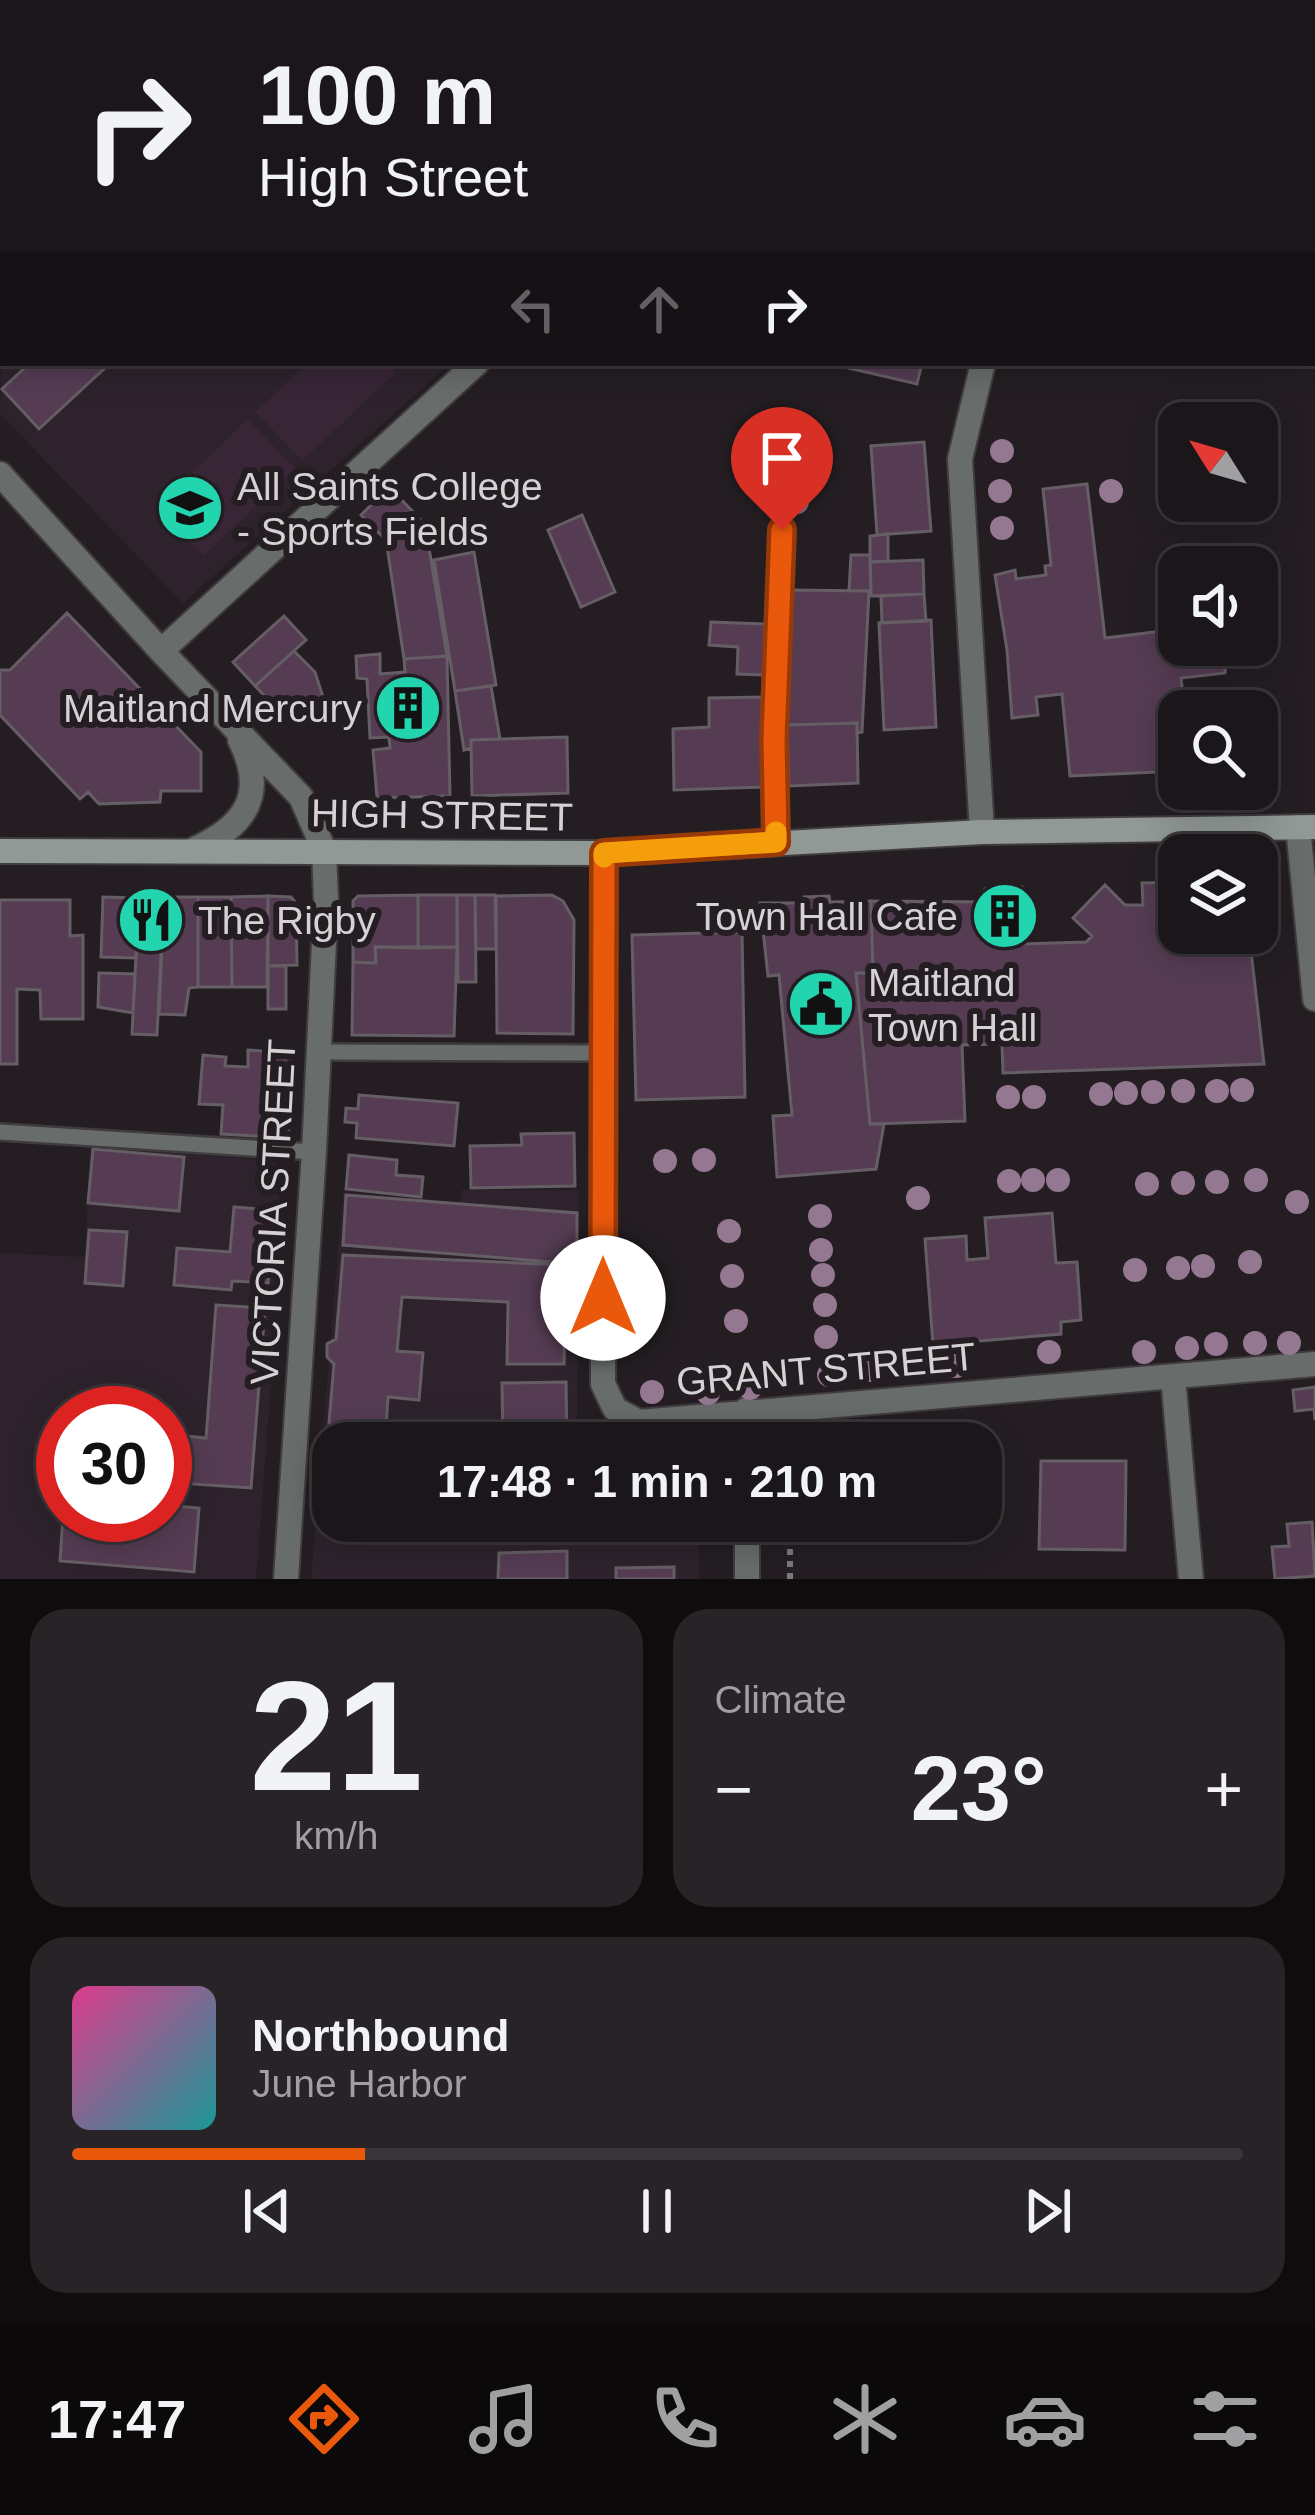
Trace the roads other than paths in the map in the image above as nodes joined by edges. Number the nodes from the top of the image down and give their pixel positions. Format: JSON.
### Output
{"nodes":[{"id":1,"x":474,"y":366,"type":"edge"},
{"id":2,"x":982,"y":366,"type":"edge"},
{"id":3,"x":0,"y":474,"type":"edge"},
{"id":4,"x":782,"y":530,"type":"dead end"},
{"id":5,"x":161,"y":651,"type":"junction"},
{"id":6,"x":233,"y":726,"type":"junction"},
{"id":7,"x":1306,"y":827,"type":"edge"},
{"id":8,"x":982,"y":832,"type":"junction"},
{"id":9,"x":776,"y":842,"type":"junction"},
{"id":10,"x":193,"y":850,"type":"junction"},
{"id":11,"x":324,"y":850,"type":"junction"},
{"id":12,"x":0,"y":851,"type":"edge"},
{"id":13,"x":604,"y":853,"type":"junction"},
{"id":14,"x":1315,"y":999,"type":"edge"},
{"id":15,"x":319,"y":1052,"type":"junction"},
{"id":16,"x":604,"y":1053,"type":"junction"},
{"id":17,"x":0,"y":1132,"type":"edge"},
{"id":18,"x":314,"y":1152,"type":"junction"},
{"id":19,"x":1315,"y":1364,"type":"edge"},
{"id":20,"x":1173,"y":1377,"type":"junction"},
{"id":21,"x":746,"y":1410,"type":"junction"},
{"id":22,"x":746,"y":1422,"type":"edge"},
{"id":23,"x":746,"y":1542,"type":"edge"},
{"id":24,"x":286,"y":1579,"type":"edge"},
{"id":25,"x":747,"y":1579,"type":"edge"},
{"id":26,"x":1191,"y":1579,"type":"edge"}],
"edges":[{"from":1,"to":5,"type":"street"},
{"from":2,"to":8,"type":"street"},
{"from":3,"to":5,"type":"street"},
{"from":4,"to":9,"type":"lane"},
{"from":5,"to":6,"type":"street"},
{"from":6,"to":10,"type":"street"},
{"from":6,"to":11,"type":"street"},
{"from":7,"to":8,"type":"main road","name":"HIGH STREET"},
{"from":7,"to":14,"type":"street"},
{"from":8,"to":9,"type":"main road","name":"HIGH STREET"},
{"from":9,"to":13,"type":"main road","name":"HIGH STREET"},
{"from":10,"to":11,"type":"main road","name":"HIGH STREET"},
{"from":10,"to":12,"type":"main road","name":"HIGH STREET"},
{"from":11,"to":13,"type":"main road","name":"HIGH STREET"},
{"from":11,"to":15,"type":"street","name":"VICTORIA STREET"},
{"from":13,"to":16,"type":"street","name":"GRANT STREET"},
{"from":15,"to":16,"type":"lane"},
{"from":15,"to":18,"type":"street","name":"VICTORIA STREET"},
{"from":16,"to":21,"type":"street","name":"GRANT STREET"},
{"from":17,"to":18,"type":"lane"},
{"from":18,"to":24,"type":"street","name":"VICTORIA STREET"},
{"from":19,"to":20,"type":"street","name":"GRANT STREET"},
{"from":20,"to":21,"type":"street","name":"GRANT STREET"},
{"from":20,"to":26,"type":"street"},
{"from":21,"to":22,"type":"street"},
{"from":23,"to":25,"type":"street"}]}
